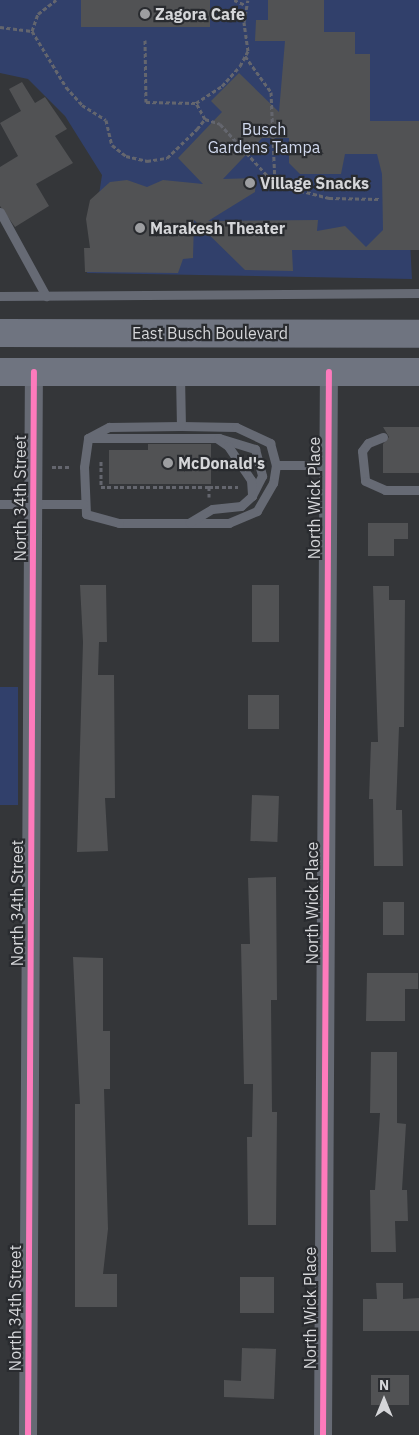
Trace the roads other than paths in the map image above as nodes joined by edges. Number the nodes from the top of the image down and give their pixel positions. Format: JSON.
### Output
{"nodes":[{"id":1,"x":0,"y":212,"type":"edge"},
{"id":2,"x":419,"y":293,"type":"edge"},
{"id":3,"x":0,"y":296,"type":"edge"},
{"id":4,"x":46,"y":296,"type":"junction"},
{"id":5,"x":0,"y":333,"type":"edge"},
{"id":6,"x":238,"y":333,"type":"junction"},
{"id":7,"x":419,"y":334,"type":"edge"},
{"id":8,"x":0,"y":372,"type":"edge"},
{"id":9,"x":34,"y":372,"type":"junction"},
{"id":10,"x":180,"y":372,"type":"junction"},
{"id":11,"x":329,"y":372,"type":"junction"},
{"id":12,"x":419,"y":372,"type":"edge"},
{"id":13,"x":181,"y":426,"type":"junction"},
{"id":14,"x":88,"y":438,"type":"junction"},
{"id":15,"x":217,"y":438,"type":"junction"},
{"id":16,"x":383,"y":438,"type":"dead end"},
{"id":17,"x":276,"y":465,"type":"junction"},
{"id":18,"x":328,"y":465,"type":"junction"},
{"id":19,"x":419,"y":490,"type":"edge"},
{"id":20,"x":252,"y":492,"type":"junction"},
{"id":21,"x":0,"y":504,"type":"edge"},
{"id":22,"x":34,"y":504,"type":"junction"},
{"id":23,"x":83,"y":504,"type":"junction"},
{"id":24,"x":190,"y":522,"type":"junction"},
{"id":25,"x":28,"y":1435,"type":"edge"},
{"id":26,"x":323,"y":1435,"type":"edge"}],
"edges":[{"from":1,"to":4,"type":"lane"},
{"from":2,"to":4,"type":"lane"},
{"from":3,"to":4,"type":"lane"},
{"from":5,"to":6,"type":"main road","name":"East Busch Boulevard"},
{"from":6,"to":7,"type":"main road","name":"East Busch Boulevard"},
{"from":6,"to":9,"type":"main road"},
{"from":8,"to":9,"type":"main road"},
{"from":9,"to":10,"type":"main road"},
{"from":9,"to":22,"type":"street","name":"North 34th Street"},
{"from":10,"to":11,"type":"main road"},
{"from":10,"to":13,"type":"lane"},
{"from":11,"to":12,"type":"main road"},
{"from":11,"to":18,"type":"street","name":"North Wick Place"},
{"from":13,"to":14,"type":"lane"},
{"from":13,"to":17,"type":"lane"},
{"from":14,"to":15,"type":"lane"},
{"from":14,"to":23,"type":"lane"},
{"from":15,"to":20,"type":"lane"},
{"from":15,"to":20,"type":"lane"},
{"from":16,"to":19,"type":"lane"},
{"from":17,"to":18,"type":"lane"},
{"from":17,"to":24,"type":"lane"},
{"from":18,"to":26,"type":"street","name":"North Wick Place"},
{"from":20,"to":24,"type":"lane"},
{"from":21,"to":22,"type":"lane"},
{"from":22,"to":23,"type":"lane"},
{"from":22,"to":25,"type":"street","name":"North 34th Street"},
{"from":23,"to":24,"type":"lane"}]}
